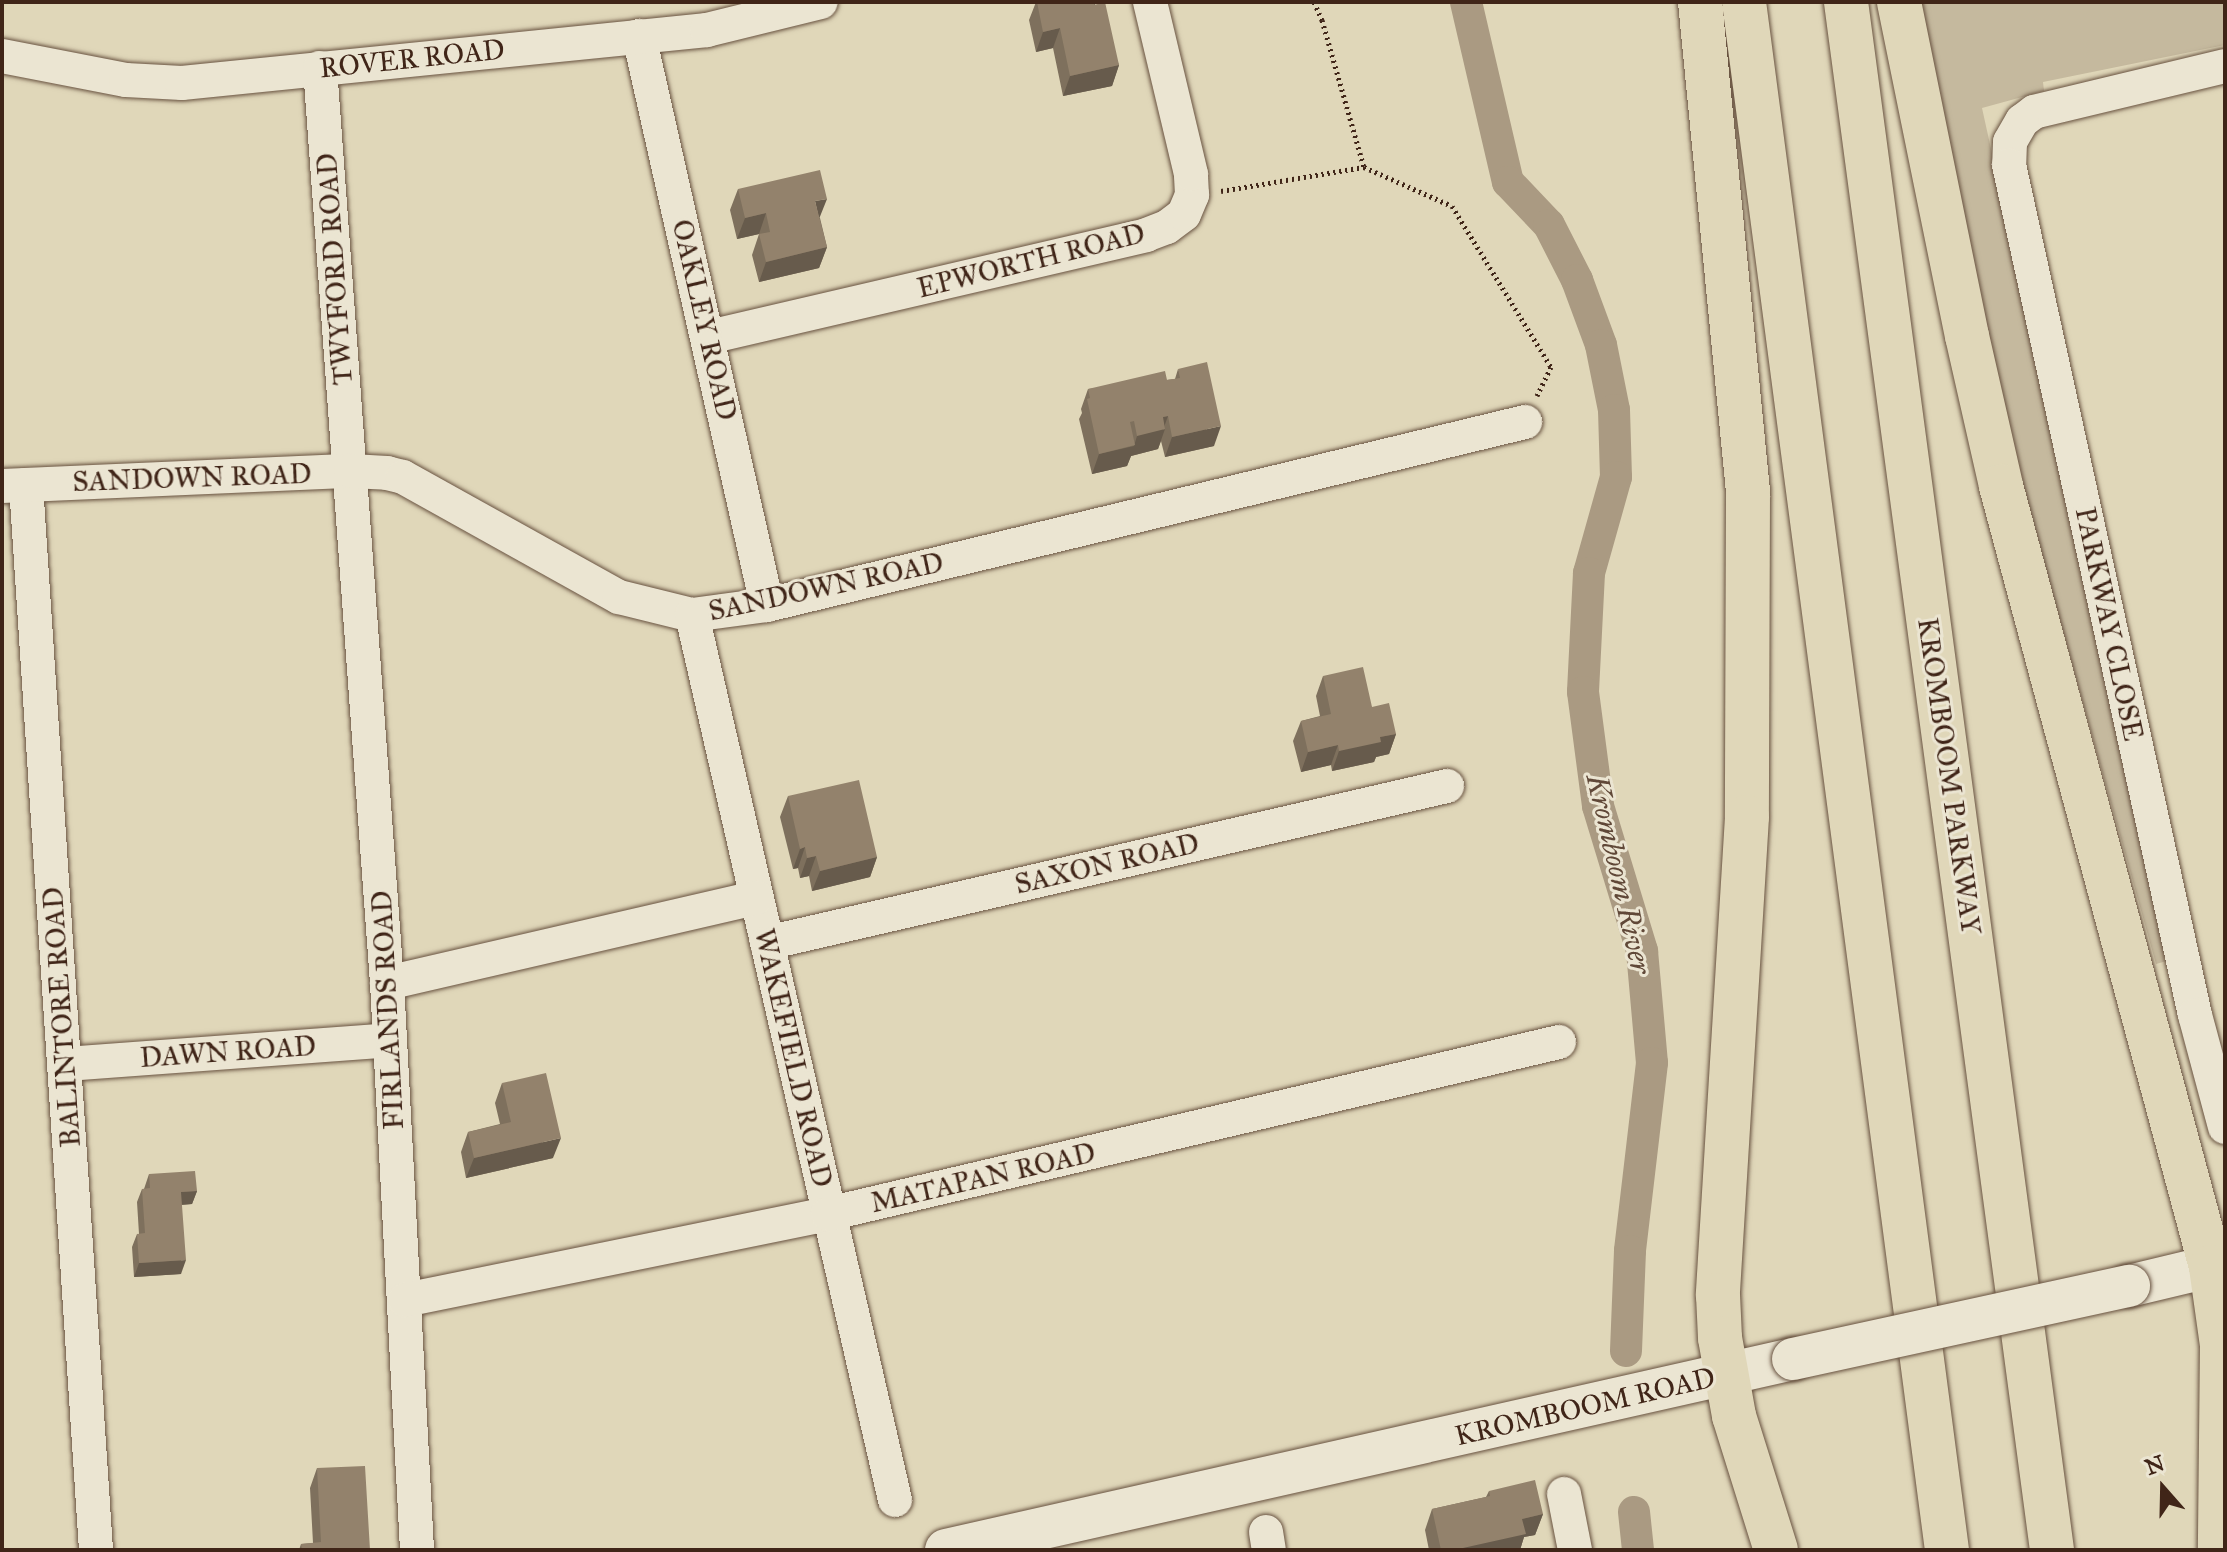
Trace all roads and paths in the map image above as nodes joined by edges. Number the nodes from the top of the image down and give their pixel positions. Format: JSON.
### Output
{"nodes":[{"id":1,"x":821,"y":2,"type":"edge"},
{"id":2,"x":1150,"y":2,"type":"edge"},
{"id":3,"x":1314,"y":2,"type":"edge"},
{"id":4,"x":1700,"y":2,"type":"edge"},
{"id":5,"x":1744,"y":2,"type":"edge"},
{"id":6,"x":1846,"y":2,"type":"edge"},
{"id":7,"x":1899,"y":2,"type":"edge"},
{"id":8,"x":639,"y":36,"type":"junction"},
{"id":9,"x":2,"y":56,"type":"edge"},
{"id":10,"x":2225,"y":66,"type":"edge"},
{"id":11,"x":320,"y":68,"type":"junction"},
{"id":12,"x":1364,"y":167,"type":"junction"},
{"id":13,"x":1192,"y":195,"type":"junction"},
{"id":14,"x":709,"y":337,"type":"junction"},
{"id":15,"x":1525,"y":422,"type":"joint"},
{"id":16,"x":351,"y":471,"type":"junction"},
{"id":17,"x":14,"y":486,"type":"edge"},
{"id":18,"x":767,"y":605,"type":"junction"},
{"id":19,"x":692,"y":615,"type":"junction"},
{"id":20,"x":1447,"y":786,"type":"dead end"},
{"id":21,"x":756,"y":898,"type":"junction"},
{"id":22,"x":767,"y":943,"type":"junction"},
{"id":23,"x":387,"y":983,"type":"junction"},
{"id":24,"x":389,"y":1040,"type":"junction"},
{"id":25,"x":1559,"y":1042,"type":"dead end"},
{"id":26,"x":66,"y":1064,"type":"junction"},
{"id":27,"x":2225,"y":1127,"type":"edge"},
{"id":28,"x":828,"y":1214,"type":"junction"},
{"id":29,"x":2218,"y":1265,"type":"edge"},
{"id":30,"x":405,"y":1300,"type":"junction"},
{"id":31,"x":1726,"y":1375,"type":"junction"},
{"id":32,"x":1564,"y":1494,"type":"dead end"},
{"id":33,"x":895,"y":1500,"type":"dead end"},
{"id":34,"x":96,"y":1550,"type":"edge"},
{"id":35,"x":417,"y":1550,"type":"edge"},
{"id":36,"x":946,"y":1550,"type":"edge"},
{"id":37,"x":1575,"y":1550,"type":"edge"},
{"id":38,"x":1776,"y":1550,"type":"edge"},
{"id":39,"x":1947,"y":1550,"type":"edge"},
{"id":40,"x":2052,"y":1550,"type":"edge"},
{"id":41,"x":2220,"y":1550,"type":"edge"}],
"edges":[{"from":1,"to":8,"type":"street","name":"ROVER ROAD"},
{"from":2,"to":13,"type":"street"},
{"from":3,"to":12,"type":"path"},
{"from":4,"to":31,"type":"highway"},
{"from":5,"to":39,"type":"highway"},
{"from":6,"to":40,"type":"highway","name":"KROMBOOM PARKWAY"},
{"from":7,"to":29,"type":"highway"},
{"from":8,"to":11,"type":"street","name":"ROVER ROAD"},
{"from":8,"to":14,"type":"street","name":"OAKLEY ROAD"},
{"from":9,"to":11,"type":"street","name":"ROVER ROAD"},
{"from":10,"to":27,"type":"street","name":"PARKWAY CLOSE"},
{"from":11,"to":16,"type":"street","name":"TWYFORD ROAD"},
{"from":12,"to":13,"type":"path"},
{"from":12,"to":15,"type":"path"},
{"from":13,"to":14,"type":"street","name":"EPWORTH ROAD"},
{"from":14,"to":18,"type":"street","name":"OAKLEY ROAD"},
{"from":15,"to":18,"type":"street","name":"SANDOWN ROAD"},
{"from":16,"to":17,"type":"street","name":"SANDOWN ROAD"},
{"from":16,"to":19,"type":"street","name":"SANDOWN ROAD"},
{"from":16,"to":23,"type":"street","name":"FIRLANDS ROAD"},
{"from":17,"to":26,"type":"street","name":"BALINTORE ROAD"},
{"from":18,"to":19,"type":"street","name":"SANDOWN ROAD"},
{"from":19,"to":21,"type":"street","name":"WAKEFIELD ROAD"},
{"from":20,"to":22,"type":"street","name":"SAXON ROAD"},
{"from":21,"to":22,"type":"street","name":"WAKEFIELD ROAD"},
{"from":21,"to":23,"type":"street"},
{"from":22,"to":28,"type":"street","name":"WAKEFIELD ROAD"},
{"from":23,"to":24,"type":"street","name":"FIRLANDS ROAD"},
{"from":24,"to":26,"type":"street","name":"DAWN ROAD"},
{"from":24,"to":30,"type":"street","name":"FIRLANDS ROAD"},
{"from":25,"to":28,"type":"street","name":"MATAPAN ROAD"},
{"from":26,"to":34,"type":"street","name":"BALINTORE ROAD"},
{"from":28,"to":30,"type":"street","name":"MATAPAN ROAD"},
{"from":28,"to":33,"type":"street","name":"WAKEFIELD ROAD"},
{"from":29,"to":31,"type":"street","name":"KROMBOOM ROAD","bridge":true},
{"from":29,"to":41,"type":"highway"},
{"from":30,"to":35,"type":"street","name":"FIRLANDS ROAD"},
{"from":31,"to":36,"type":"street","name":"KROMBOOM ROAD"},
{"from":31,"to":38,"type":"highway"},
{"from":32,"to":37,"type":"street"}]}
